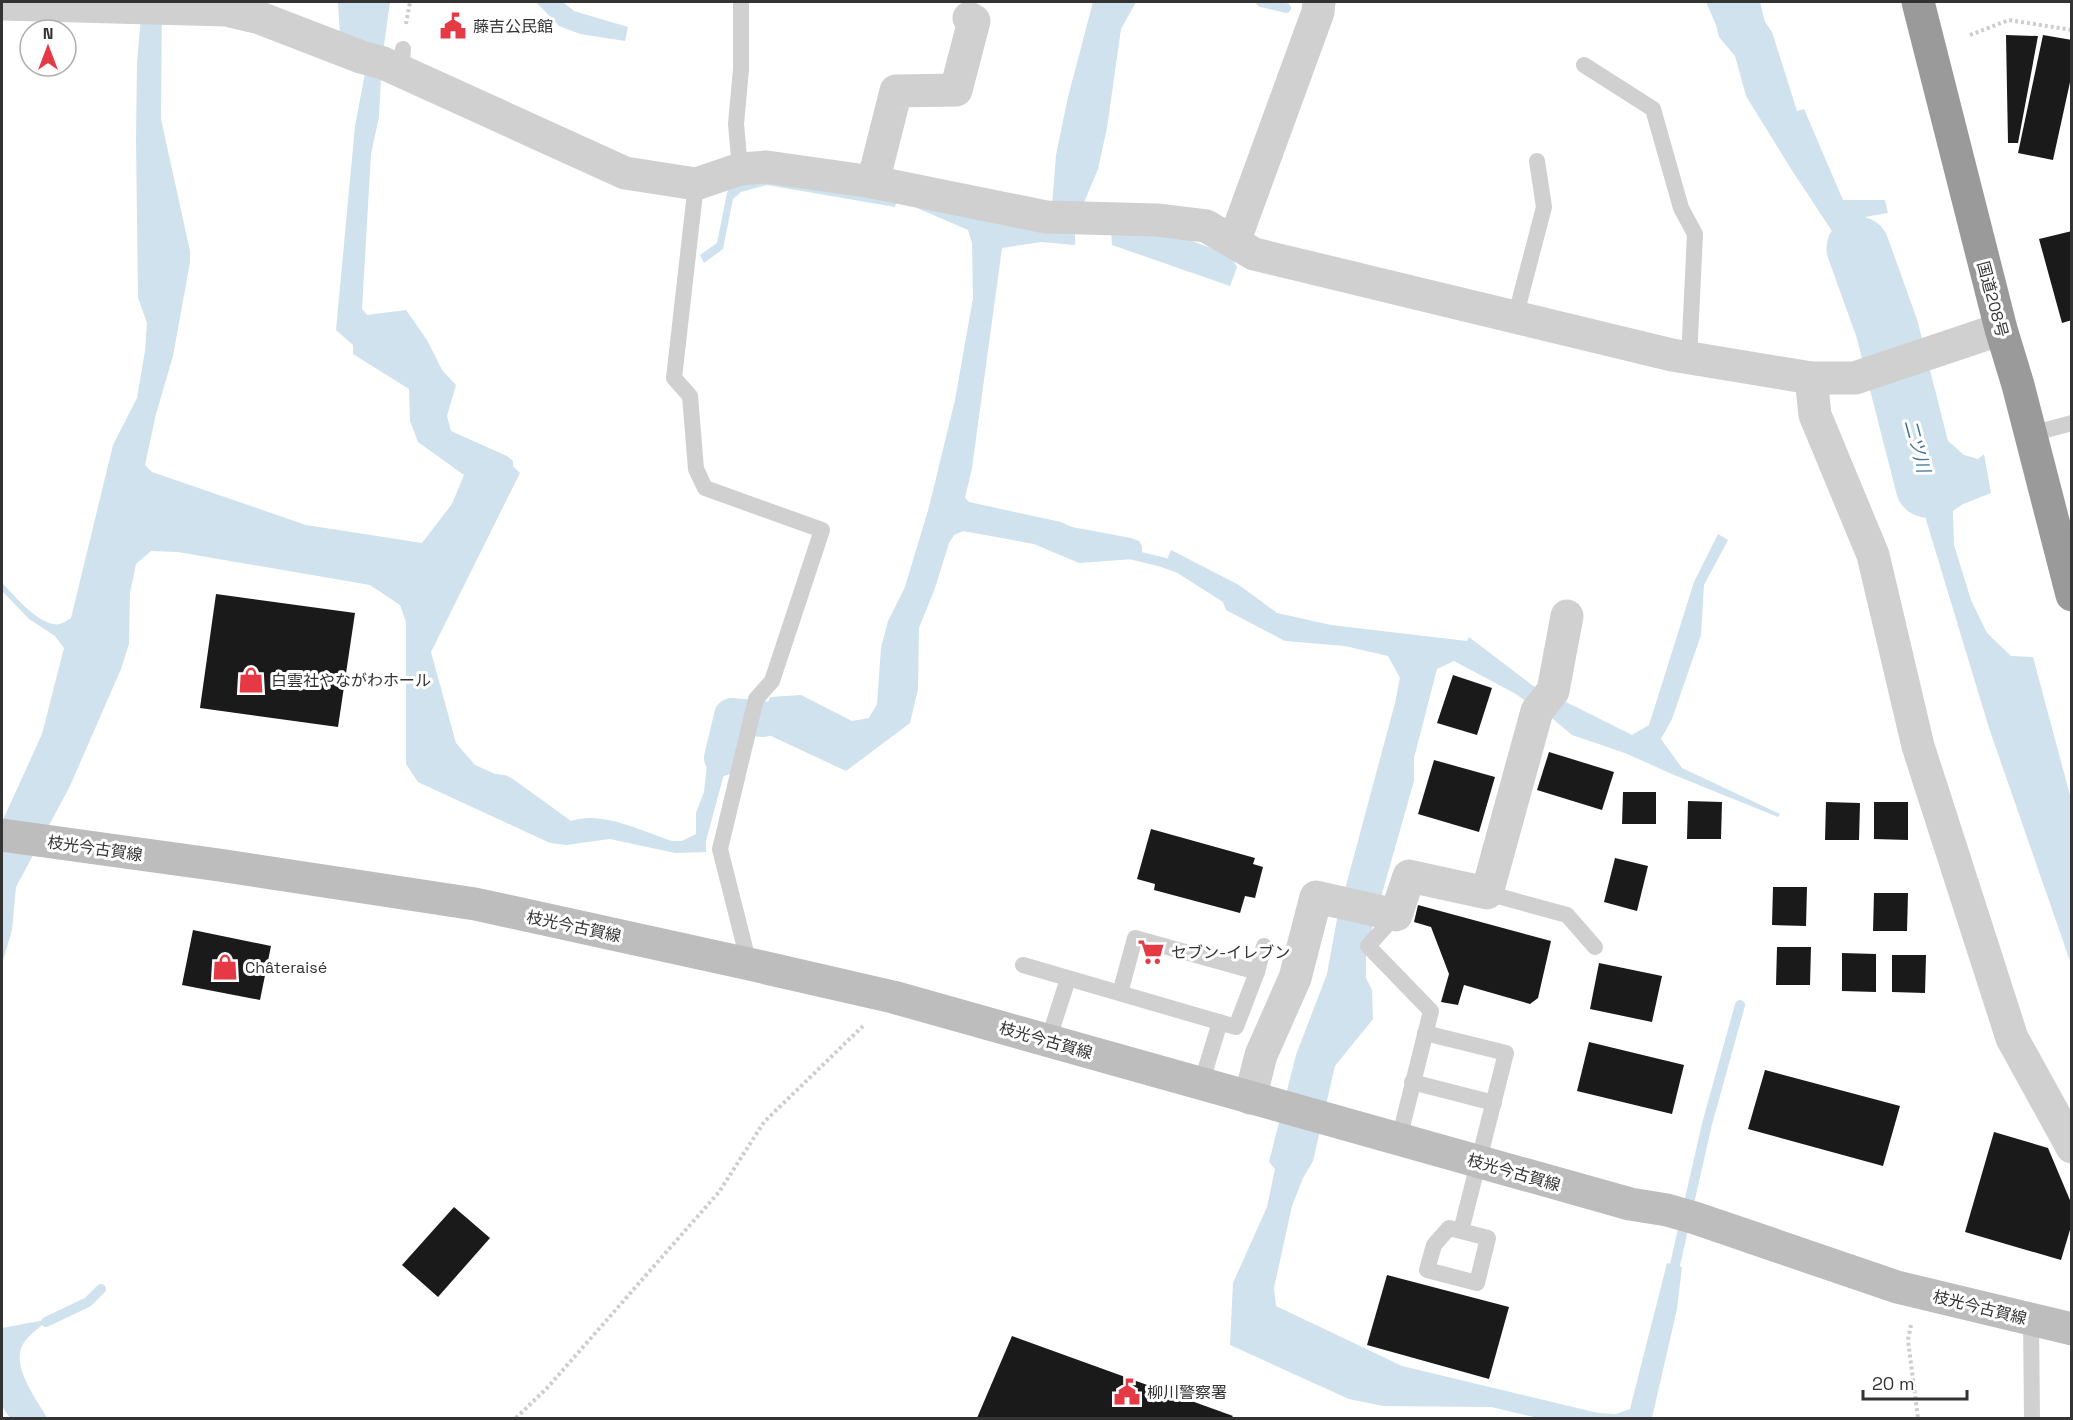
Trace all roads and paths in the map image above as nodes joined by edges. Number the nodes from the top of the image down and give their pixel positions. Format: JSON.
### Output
{"nodes":[{"id":1,"x":741,"y":2,"type":"edge"},
{"id":2,"x":1319,"y":2,"type":"edge"},
{"id":3,"x":1918,"y":2,"type":"edge"},
{"id":4,"x":2,"y":4,"type":"edge"},
{"id":5,"x":969,"y":18,"type":"dead end"},
{"id":6,"x":2072,"y":30,"type":"edge"},
{"id":7,"x":1970,"y":35,"type":"dead end"},
{"id":8,"x":1584,"y":65,"type":"dead end"},
{"id":9,"x":1537,"y":161,"type":"dead end"},
{"id":10,"x":740,"y":169,"type":"junction"},
{"id":11,"x":873,"y":182,"type":"junction"},
{"id":12,"x":696,"y":184,"type":"junction"},
{"id":13,"x":1234,"y":242,"type":"junction"},
{"id":14,"x":1515,"y":318,"type":"junction"},
{"id":15,"x":2001,"y":329,"type":"junction"},
{"id":16,"x":1689,"y":359,"type":"junction"},
{"id":17,"x":1811,"y":378,"type":"junction"},
{"id":18,"x":2072,"y":423,"type":"edge"},
{"id":19,"x":2031,"y":434,"type":"junction"},
{"id":20,"x":2072,"y":595,"type":"edge"},
{"id":21,"x":1567,"y":616,"type":"dead end"},
{"id":22,"x":2,"y":835,"type":"edge"},
{"id":23,"x":1487,"y":893,"type":"junction"},
{"id":24,"x":1389,"y":913,"type":"junction"},
{"id":25,"x":1264,"y":946,"type":"dead end"},
{"id":26,"x":1595,"y":947,"type":"dead end"},
{"id":27,"x":749,"y":964,"type":"junction"},
{"id":28,"x":1023,"y":965,"type":"dead end"},
{"id":29,"x":1257,"y":972,"type":"junction"},
{"id":30,"x":1068,"y":978,"type":"junction"},
{"id":31,"x":1120,"y":993,"type":"junction"},
{"id":32,"x":893,"y":997,"type":"junction"},
{"id":33,"x":1220,"y":1022,"type":"junction"},
{"id":34,"x":1425,"y":1033,"type":"junction"},
{"id":35,"x":1048,"y":1041,"type":"junction"},
{"id":36,"x":1412,"y":1082,"type":"junction"},
{"id":37,"x":1201,"y":1084,"type":"junction"},
{"id":38,"x":1264,"y":1101,"type":"junction"},
{"id":39,"x":1494,"y":1103,"type":"junction"},
{"id":40,"x":1399,"y":1139,"type":"junction"},
{"id":41,"x":2072,"y":1147,"type":"edge"},
{"id":42,"x":1477,"y":1161,"type":"junction"},
{"id":43,"x":1461,"y":1231,"type":"dead end"},
{"id":44,"x":1916,"y":1291,"type":"junction"},
{"id":45,"x":2031,"y":1320,"type":"junction"},
{"id":46,"x":2072,"y":1329,"type":"edge"},
{"id":47,"x":516,"y":1419,"type":"edge"},
{"id":48,"x":1918,"y":1419,"type":"edge"},
{"id":49,"x":2032,"y":1419,"type":"edge"}],
"edges":[{"from":1,"to":10,"type":"lane"},
{"from":2,"to":13,"type":"street"},
{"from":3,"to":15,"type":"highway","name":"国道208号"},
{"from":4,"to":12,"type":"street"},
{"from":5,"to":11,"type":"street"},
{"from":6,"to":7,"type":"path"},
{"from":8,"to":16,"type":"lane"},
{"from":9,"to":14,"type":"lane"},
{"from":10,"to":11,"type":"street"},
{"from":10,"to":12,"type":"street"},
{"from":11,"to":13,"type":"street"},
{"from":12,"to":27,"type":"lane"},
{"from":13,"to":14,"type":"street"},
{"from":14,"to":16,"type":"street"},
{"from":15,"to":17,"type":"street"},
{"from":15,"to":19,"type":"highway","name":"国道208号"},
{"from":16,"to":17,"type":"street"},
{"from":17,"to":41,"type":"street"},
{"from":18,"to":19,"type":"lane"},
{"from":19,"to":20,"type":"highway","name":"国道208号"},
{"from":21,"to":23,"type":"street"},
{"from":22,"to":27,"type":"main road","name":"枝光今古賀線"},
{"from":23,"to":24,"type":"street"},
{"from":23,"to":26,"type":"lane"},
{"from":24,"to":34,"type":"lane"},
{"from":24,"to":38,"type":"street"},
{"from":25,"to":29,"type":"lane"},
{"from":27,"to":32,"type":"main road","name":"枝光今古賀線"},
{"from":28,"to":30,"type":"lane"},
{"from":29,"to":31,"type":"lane"},
{"from":29,"to":33,"type":"lane"},
{"from":30,"to":31,"type":"lane"},
{"from":30,"to":35,"type":"lane"},
{"from":31,"to":33,"type":"lane"},
{"from":32,"to":35,"type":"main road","name":"枝光今古賀線"},
{"from":32,"to":47,"type":"path"},
{"from":33,"to":37,"type":"lane"},
{"from":34,"to":36,"type":"lane"},
{"from":34,"to":39,"type":"lane"},
{"from":35,"to":37,"type":"main road","name":"枝光今古賀線"},
{"from":36,"to":39,"type":"lane"},
{"from":36,"to":40,"type":"lane"},
{"from":37,"to":38,"type":"main road","name":"枝光今古賀線"},
{"from":38,"to":40,"type":"main road","name":"枝光今古賀線"},
{"from":39,"to":42,"type":"lane"},
{"from":40,"to":42,"type":"main road","name":"枝光今古賀線"},
{"from":42,"to":43,"type":"lane"},
{"from":42,"to":44,"type":"main road","name":"枝光今古賀線"},
{"from":44,"to":45,"type":"main road","name":"枝光今古賀線"},
{"from":44,"to":48,"type":"path"},
{"from":45,"to":46,"type":"main road","name":"枝光今古賀線"},
{"from":45,"to":49,"type":"lane"}]}
